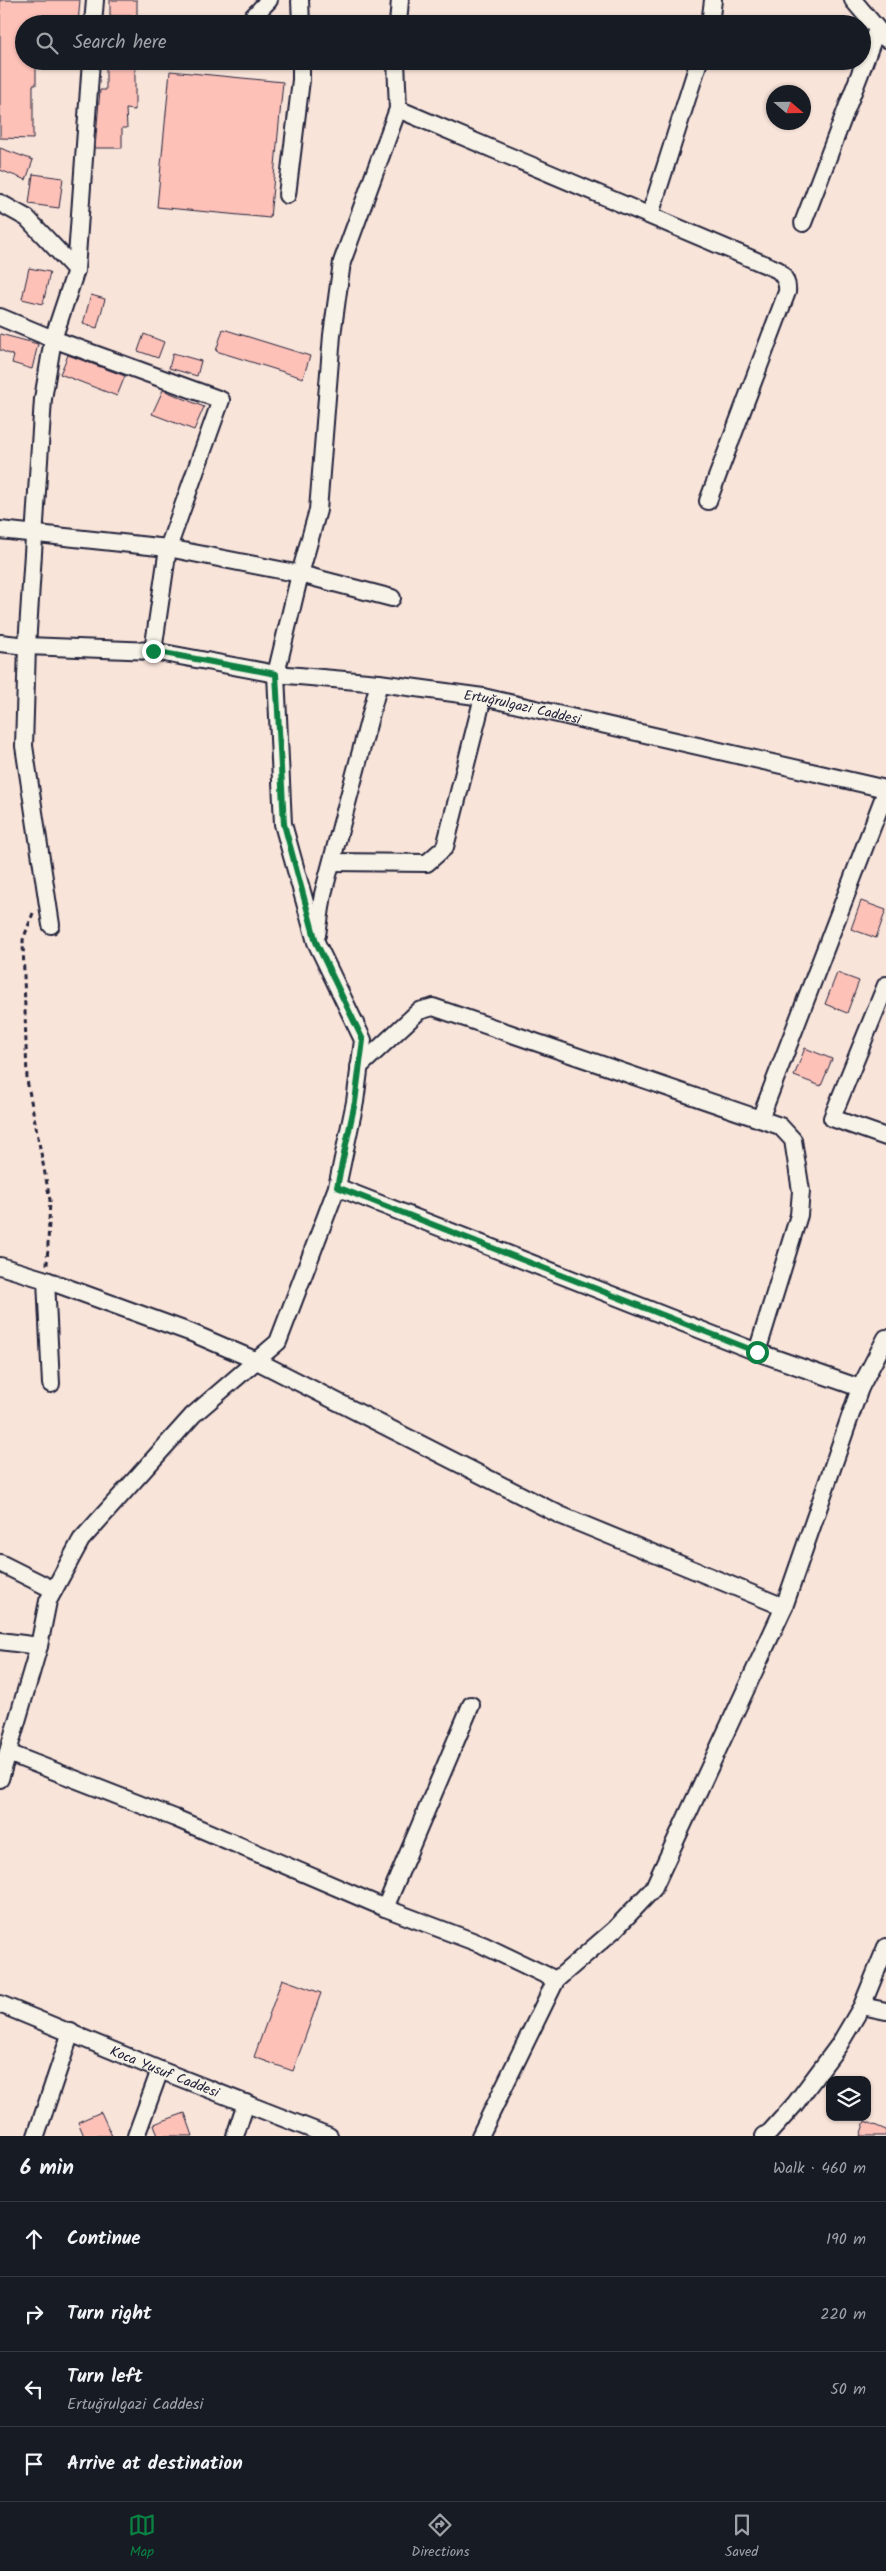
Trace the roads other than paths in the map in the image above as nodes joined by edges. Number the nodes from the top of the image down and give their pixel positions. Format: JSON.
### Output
{"nodes":[{"id":1,"x":95,"y":0,"type":"edge"},
{"id":2,"x":268,"y":0,"type":"edge"},
{"id":3,"x":300,"y":0,"type":"edge"},
{"id":4,"x":400,"y":0,"type":"edge"},
{"id":5,"x":713,"y":0,"type":"edge"},
{"id":6,"x":853,"y":0,"type":"edge"},
{"id":7,"x":94,"y":15,"type":"edge"},
{"id":8,"x":255,"y":15,"type":"edge"},
{"id":9,"x":300,"y":15,"type":"edge"},
{"id":10,"x":399,"y":15,"type":"edge"},
{"id":11,"x":711,"y":15,"type":"edge"},
{"id":12,"x":866,"y":15,"type":"edge"},
{"id":13,"x":871,"y":21,"type":"edge"},
{"id":14,"x":882,"y":34,"type":"edge"},
{"id":15,"x":871,"y":60,"type":"edge"},
{"id":16,"x":90,"y":70,"type":"edge"},
{"id":17,"x":301,"y":70,"type":"edge"},
{"id":18,"x":396,"y":70,"type":"edge"},
{"id":19,"x":696,"y":70,"type":"edge"},
{"id":20,"x":867,"y":70,"type":"edge"},
{"id":21,"x":398,"y":109,"type":"junction"},
{"id":22,"x":287,"y":195,"type":"dead end"},
{"id":23,"x":0,"y":203,"type":"edge"},
{"id":24,"x":650,"y":215,"type":"junction"},
{"id":25,"x":803,"y":223,"type":"dead end"},
{"id":26,"x":76,"y":270,"type":"junction"},
{"id":27,"x":0,"y":317,"type":"edge"},
{"id":28,"x":53,"y":339,"type":"junction"},
{"id":29,"x":708,"y":501,"type":"dead end"},
{"id":30,"x":0,"y":530,"type":"edge"},
{"id":31,"x":34,"y":533,"type":"junction"},
{"id":32,"x":168,"y":548,"type":"junction"},
{"id":33,"x":300,"y":574,"type":"junction"},
{"id":34,"x":392,"y":598,"type":"dead end"},
{"id":35,"x":0,"y":643,"type":"edge"},
{"id":36,"x":27,"y":646,"type":"junction"},
{"id":37,"x":153,"y":651,"type":"junction"},
{"id":38,"x":276,"y":674,"type":"junction"},
{"id":39,"x":379,"y":683,"type":"junction"},
{"id":40,"x":483,"y":697,"type":"junction"},
{"id":41,"x":886,"y":790,"type":"edge"},
{"id":42,"x":332,"y":862,"type":"junction"},
{"id":43,"x":51,"y":925,"type":"dead end"},
{"id":44,"x":316,"y":942,"type":"junction"},
{"id":45,"x":886,"y":985,"type":"edge"},
{"id":46,"x":359,"y":1067,"type":"junction"},
{"id":47,"x":760,"y":1119,"type":"junction"},
{"id":48,"x":886,"y":1137,"type":"edge"},
{"id":49,"x":337,"y":1187,"type":"junction"},
{"id":50,"x":0,"y":1266,"type":"edge"},
{"id":51,"x":46,"y":1280,"type":"junction"},
{"id":52,"x":886,"y":1338,"type":"edge"},
{"id":53,"x":757,"y":1352,"type":"junction"},
{"id":54,"x":255,"y":1360,"type":"junction"},
{"id":55,"x":51,"y":1384,"type":"dead end"},
{"id":56,"x":860,"y":1388,"type":"junction"},
{"id":57,"x":0,"y":1563,"type":"edge"},
{"id":58,"x":54,"y":1590,"type":"junction"},
{"id":59,"x":784,"y":1607,"type":"junction"},
{"id":60,"x":0,"y":1641,"type":"edge"},
{"id":61,"x":38,"y":1646,"type":"junction"},
{"id":62,"x":471,"y":1705,"type":"dead end"},
{"id":63,"x":8,"y":1753,"type":"junction"},
{"id":64,"x":0,"y":1779,"type":"edge"},
{"id":65,"x":385,"y":1908,"type":"junction"},
{"id":66,"x":886,"y":1947,"type":"edge"},
{"id":67,"x":556,"y":1980,"type":"junction"},
{"id":68,"x":0,"y":2004,"type":"edge"},
{"id":69,"x":862,"y":2006,"type":"junction"},
{"id":70,"x":886,"y":2011,"type":"edge"},
{"id":71,"x":71,"y":2032,"type":"junction"},
{"id":72,"x":160,"y":2070,"type":"junction"},
{"id":73,"x":246,"y":2103,"type":"junction"},
{"id":74,"x":36,"y":2136,"type":"edge"},
{"id":75,"x":136,"y":2136,"type":"edge"},
{"id":76,"x":235,"y":2136,"type":"edge"},
{"id":77,"x":329,"y":2136,"type":"edge"},
{"id":78,"x":480,"y":2136,"type":"edge"},
{"id":79,"x":764,"y":2136,"type":"edge"}],
"edges":[{"from":1,"to":7,"type":"street"},
{"from":2,"to":8,"type":"street"},
{"from":3,"to":9,"type":"street"},
{"from":4,"to":10,"type":"street"},
{"from":5,"to":11,"type":"street"},
{"from":6,"to":12,"type":"street"},
{"from":13,"to":14,"type":"street"},
{"from":14,"to":15,"type":"street"},
{"from":16,"to":26,"type":"street"},
{"from":17,"to":22,"type":"street"},
{"from":18,"to":21,"type":"street"},
{"from":19,"to":24,"type":"street"},
{"from":20,"to":25,"type":"street"},
{"from":21,"to":24,"type":"street"},
{"from":21,"to":33,"type":"street"},
{"from":23,"to":26,"type":"street"},
{"from":24,"to":29,"type":"street"},
{"from":26,"to":28,"type":"street"},
{"from":27,"to":28,"type":"street"},
{"from":28,"to":31,"type":"street"},
{"from":28,"to":32,"type":"street"},
{"from":30,"to":31,"type":"street"},
{"from":31,"to":32,"type":"street"},
{"from":31,"to":36,"type":"street"},
{"from":32,"to":33,"type":"street"},
{"from":32,"to":37,"type":"street"},
{"from":33,"to":34,"type":"street"},
{"from":33,"to":38,"type":"street"},
{"from":35,"to":36,"type":"street","name":"Ertuğrulgazi Caddesi"},
{"from":36,"to":37,"type":"street","name":"Ertuğrulgazi Caddesi"},
{"from":36,"to":43,"type":"street"},
{"from":37,"to":38,"type":"street","name":"Ertuğrulgazi Caddesi"},
{"from":38,"to":39,"type":"street","name":"Ertuğrulgazi Caddesi"},
{"from":38,"to":44,"type":"street"},
{"from":39,"to":40,"type":"street","name":"Ertuğrulgazi Caddesi"},
{"from":39,"to":42,"type":"street"},
{"from":40,"to":41,"type":"street","name":"Ertuğrulgazi Caddesi"},
{"from":40,"to":42,"type":"street"},
{"from":41,"to":47,"type":"street"},
{"from":42,"to":44,"type":"street"},
{"from":44,"to":46,"type":"street"},
{"from":45,"to":48,"type":"street"},
{"from":46,"to":47,"type":"street"},
{"from":46,"to":49,"type":"street"},
{"from":47,"to":53,"type":"street"},
{"from":49,"to":53,"type":"street"},
{"from":49,"to":54,"type":"street"},
{"from":50,"to":51,"type":"street"},
{"from":51,"to":54,"type":"street"},
{"from":51,"to":55,"type":"street"},
{"from":52,"to":56,"type":"street"},
{"from":53,"to":56,"type":"street"},
{"from":54,"to":58,"type":"street"},
{"from":54,"to":59,"type":"street"},
{"from":56,"to":59,"type":"street"},
{"from":57,"to":58,"type":"street"},
{"from":58,"to":61,"type":"street"},
{"from":59,"to":67,"type":"street"},
{"from":60,"to":61,"type":"street"},
{"from":61,"to":63,"type":"street"},
{"from":62,"to":65,"type":"street"},
{"from":63,"to":64,"type":"street"},
{"from":63,"to":65,"type":"street"},
{"from":65,"to":67,"type":"street"},
{"from":66,"to":69,"type":"street"},
{"from":67,"to":78,"type":"street"},
{"from":68,"to":71,"type":"street","name":"Koca Yusuf Caddesi"},
{"from":69,"to":70,"type":"street"},
{"from":69,"to":79,"type":"street"},
{"from":71,"to":72,"type":"street","name":"Koca Yusuf Caddesi"},
{"from":71,"to":74,"type":"street"},
{"from":72,"to":73,"type":"street","name":"Koca Yusuf Caddesi"},
{"from":72,"to":75,"type":"street"},
{"from":73,"to":76,"type":"street"},
{"from":73,"to":77,"type":"street","name":"Koca Yusuf Caddesi"}]}
